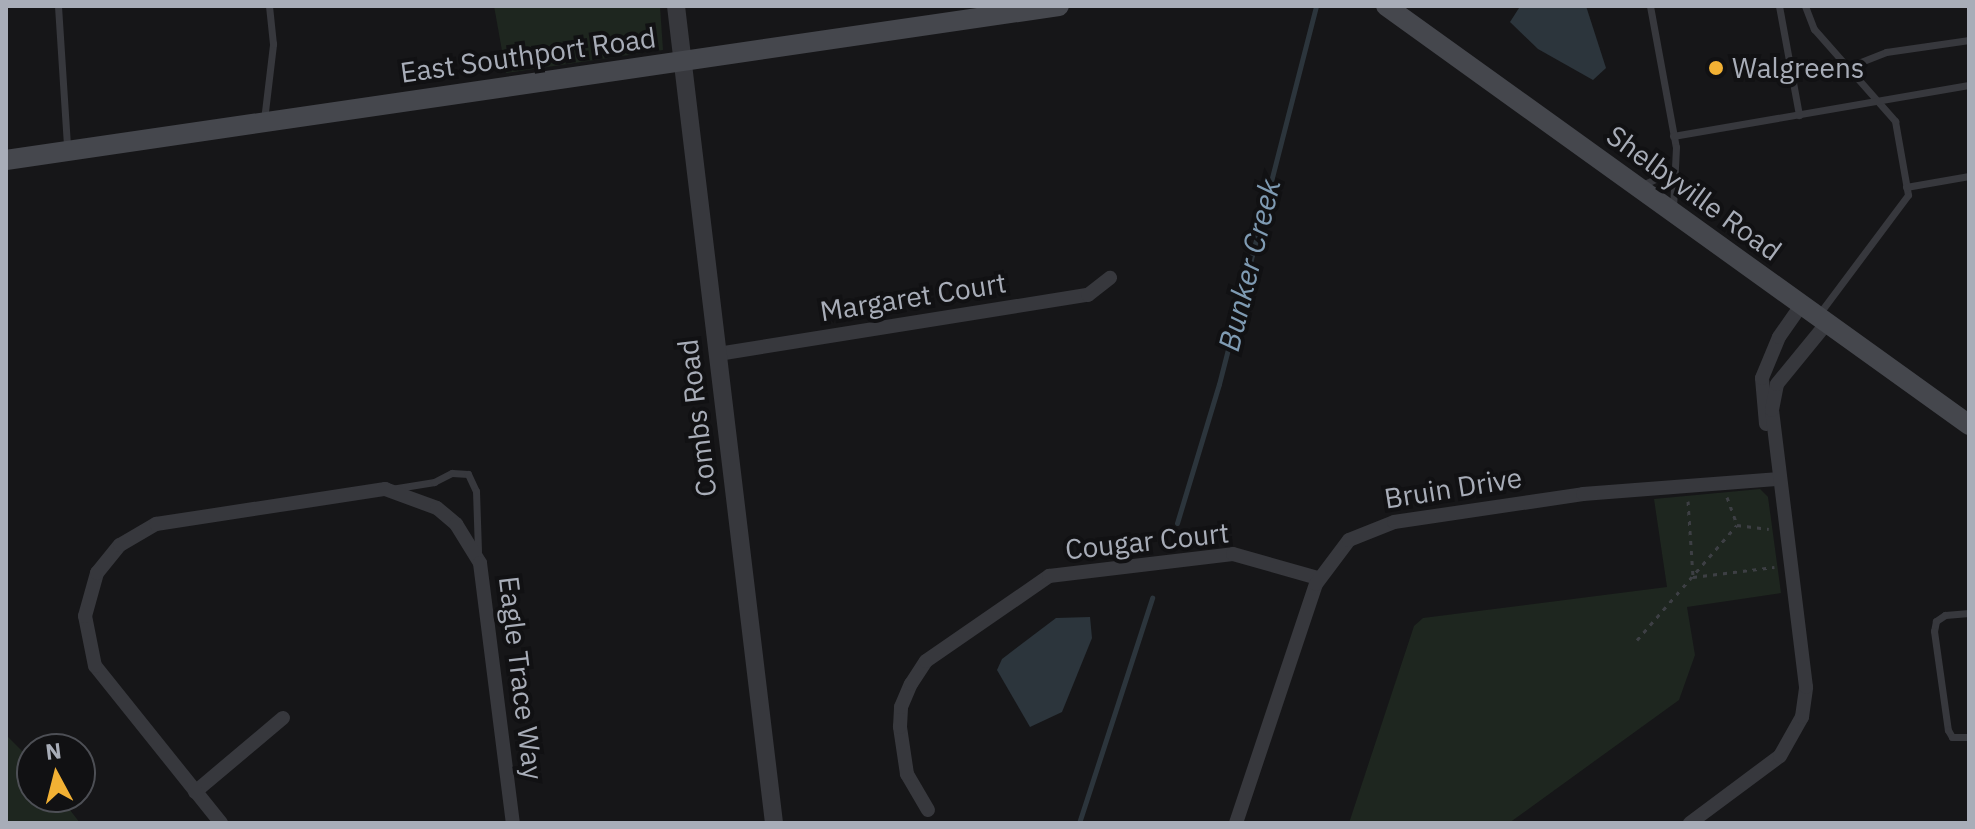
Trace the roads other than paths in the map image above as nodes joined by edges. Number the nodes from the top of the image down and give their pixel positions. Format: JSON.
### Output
{"nodes":[{"id":1,"x":58,"y":6,"type":"edge"},
{"id":2,"x":269,"y":6,"type":"edge"},
{"id":3,"x":676,"y":6,"type":"edge"},
{"id":4,"x":1059,"y":6,"type":"edge"},
{"id":5,"x":1386,"y":6,"type":"edge"},
{"id":6,"x":1650,"y":6,"type":"edge"},
{"id":7,"x":1779,"y":6,"type":"edge"},
{"id":8,"x":1805,"y":6,"type":"edge"},
{"id":9,"x":1969,"y":40,"type":"edge"},
{"id":10,"x":683,"y":60,"type":"junction"},
{"id":11,"x":1848,"y":67,"type":"junction"},
{"id":12,"x":1969,"y":85,"type":"edge"},
{"id":13,"x":1878,"y":100,"type":"junction"},
{"id":14,"x":1799,"y":115,"type":"junction"},
{"id":15,"x":263,"y":122,"type":"junction"},
{"id":16,"x":1673,"y":136,"type":"junction"},
{"id":17,"x":67,"y":151,"type":"junction"},
{"id":18,"x":6,"y":160,"type":"edge"},
{"id":19,"x":1673,"y":171,"type":"junction"},
{"id":20,"x":1969,"y":176,"type":"edge"},
{"id":21,"x":1637,"y":187,"type":"junction"},
{"id":22,"x":1906,"y":187,"type":"junction"},
{"id":23,"x":1673,"y":213,"type":"junction"},
{"id":24,"x":1110,"y":278,"type":"dead end"},
{"id":25,"x":1815,"y":315,"type":"junction"},
{"id":26,"x":718,"y":354,"type":"junction"},
{"id":27,"x":1969,"y":425,"type":"edge"},
{"id":28,"x":1779,"y":479,"type":"junction"},
{"id":29,"x":385,"y":489,"type":"junction"},
{"id":30,"x":480,"y":563,"type":"junction"},
{"id":31,"x":1318,"y":578,"type":"junction"},
{"id":32,"x":1969,"y":613,"type":"edge"},
{"id":33,"x":283,"y":718,"type":"dead end"},
{"id":34,"x":1969,"y":737,"type":"edge"},
{"id":35,"x":195,"y":792,"type":"junction"},
{"id":36,"x":928,"y":810,"type":"dead end"},
{"id":37,"x":221,"y":823,"type":"edge"},
{"id":38,"x":513,"y":823,"type":"edge"},
{"id":39,"x":774,"y":823,"type":"edge"},
{"id":40,"x":1236,"y":823,"type":"edge"},
{"id":41,"x":1690,"y":823,"type":"edge"}],
"edges":[{"from":1,"to":17,"type":"lane"},
{"from":2,"to":15,"type":"lane"},
{"from":3,"to":10,"type":"street","name":"Combs Road"},
{"from":4,"to":10,"type":"main road","name":"East Southport Road"},
{"from":5,"to":21,"type":"main road","name":"Shelbyville Road"},
{"from":6,"to":16,"type":"lane"},
{"from":7,"to":14,"type":"lane"},
{"from":8,"to":11,"type":"lane"},
{"from":9,"to":11,"type":"lane"},
{"from":10,"to":15,"type":"main road","name":"East Southport Road"},
{"from":10,"to":26,"type":"street","name":"Combs Road"},
{"from":11,"to":13,"type":"lane"},
{"from":12,"to":13,"type":"lane"},
{"from":13,"to":14,"type":"lane"},
{"from":13,"to":22,"type":"lane"},
{"from":14,"to":16,"type":"lane"},
{"from":15,"to":17,"type":"main road","name":"East Southport Road"},
{"from":16,"to":19,"type":"lane"},
{"from":17,"to":18,"type":"main road","name":"East Southport Road"},
{"from":19,"to":21,"type":"lane"},
{"from":19,"to":23,"type":"lane"},
{"from":20,"to":22,"type":"lane"},
{"from":21,"to":23,"type":"main road","name":"Shelbyville Road"},
{"from":22,"to":25,"type":"lane"},
{"from":23,"to":25,"type":"main road","name":"Shelbyville Road"},
{"from":24,"to":26,"type":"street","name":"Margaret Court"},
{"from":25,"to":27,"type":"main road","name":"Shelbyville Road"},
{"from":25,"to":28,"type":"street"},
{"from":25,"to":28,"type":"street"},
{"from":26,"to":39,"type":"street","name":"Combs Road"},
{"from":28,"to":31,"type":"street","name":"Bruin Drive"},
{"from":28,"to":41,"type":"street"},
{"from":29,"to":30,"type":"street","name":"Eagle Trace Way"},
{"from":29,"to":30,"type":"lane"},
{"from":29,"to":35,"type":"street"},
{"from":30,"to":38,"type":"street","name":"Eagle Trace Way"},
{"from":31,"to":36,"type":"street","name":"Cougar Court"},
{"from":31,"to":40,"type":"street","name":"Bruin Drive"},
{"from":32,"to":34,"type":"lane"},
{"from":33,"to":35,"type":"street"},
{"from":35,"to":37,"type":"street"}]}
